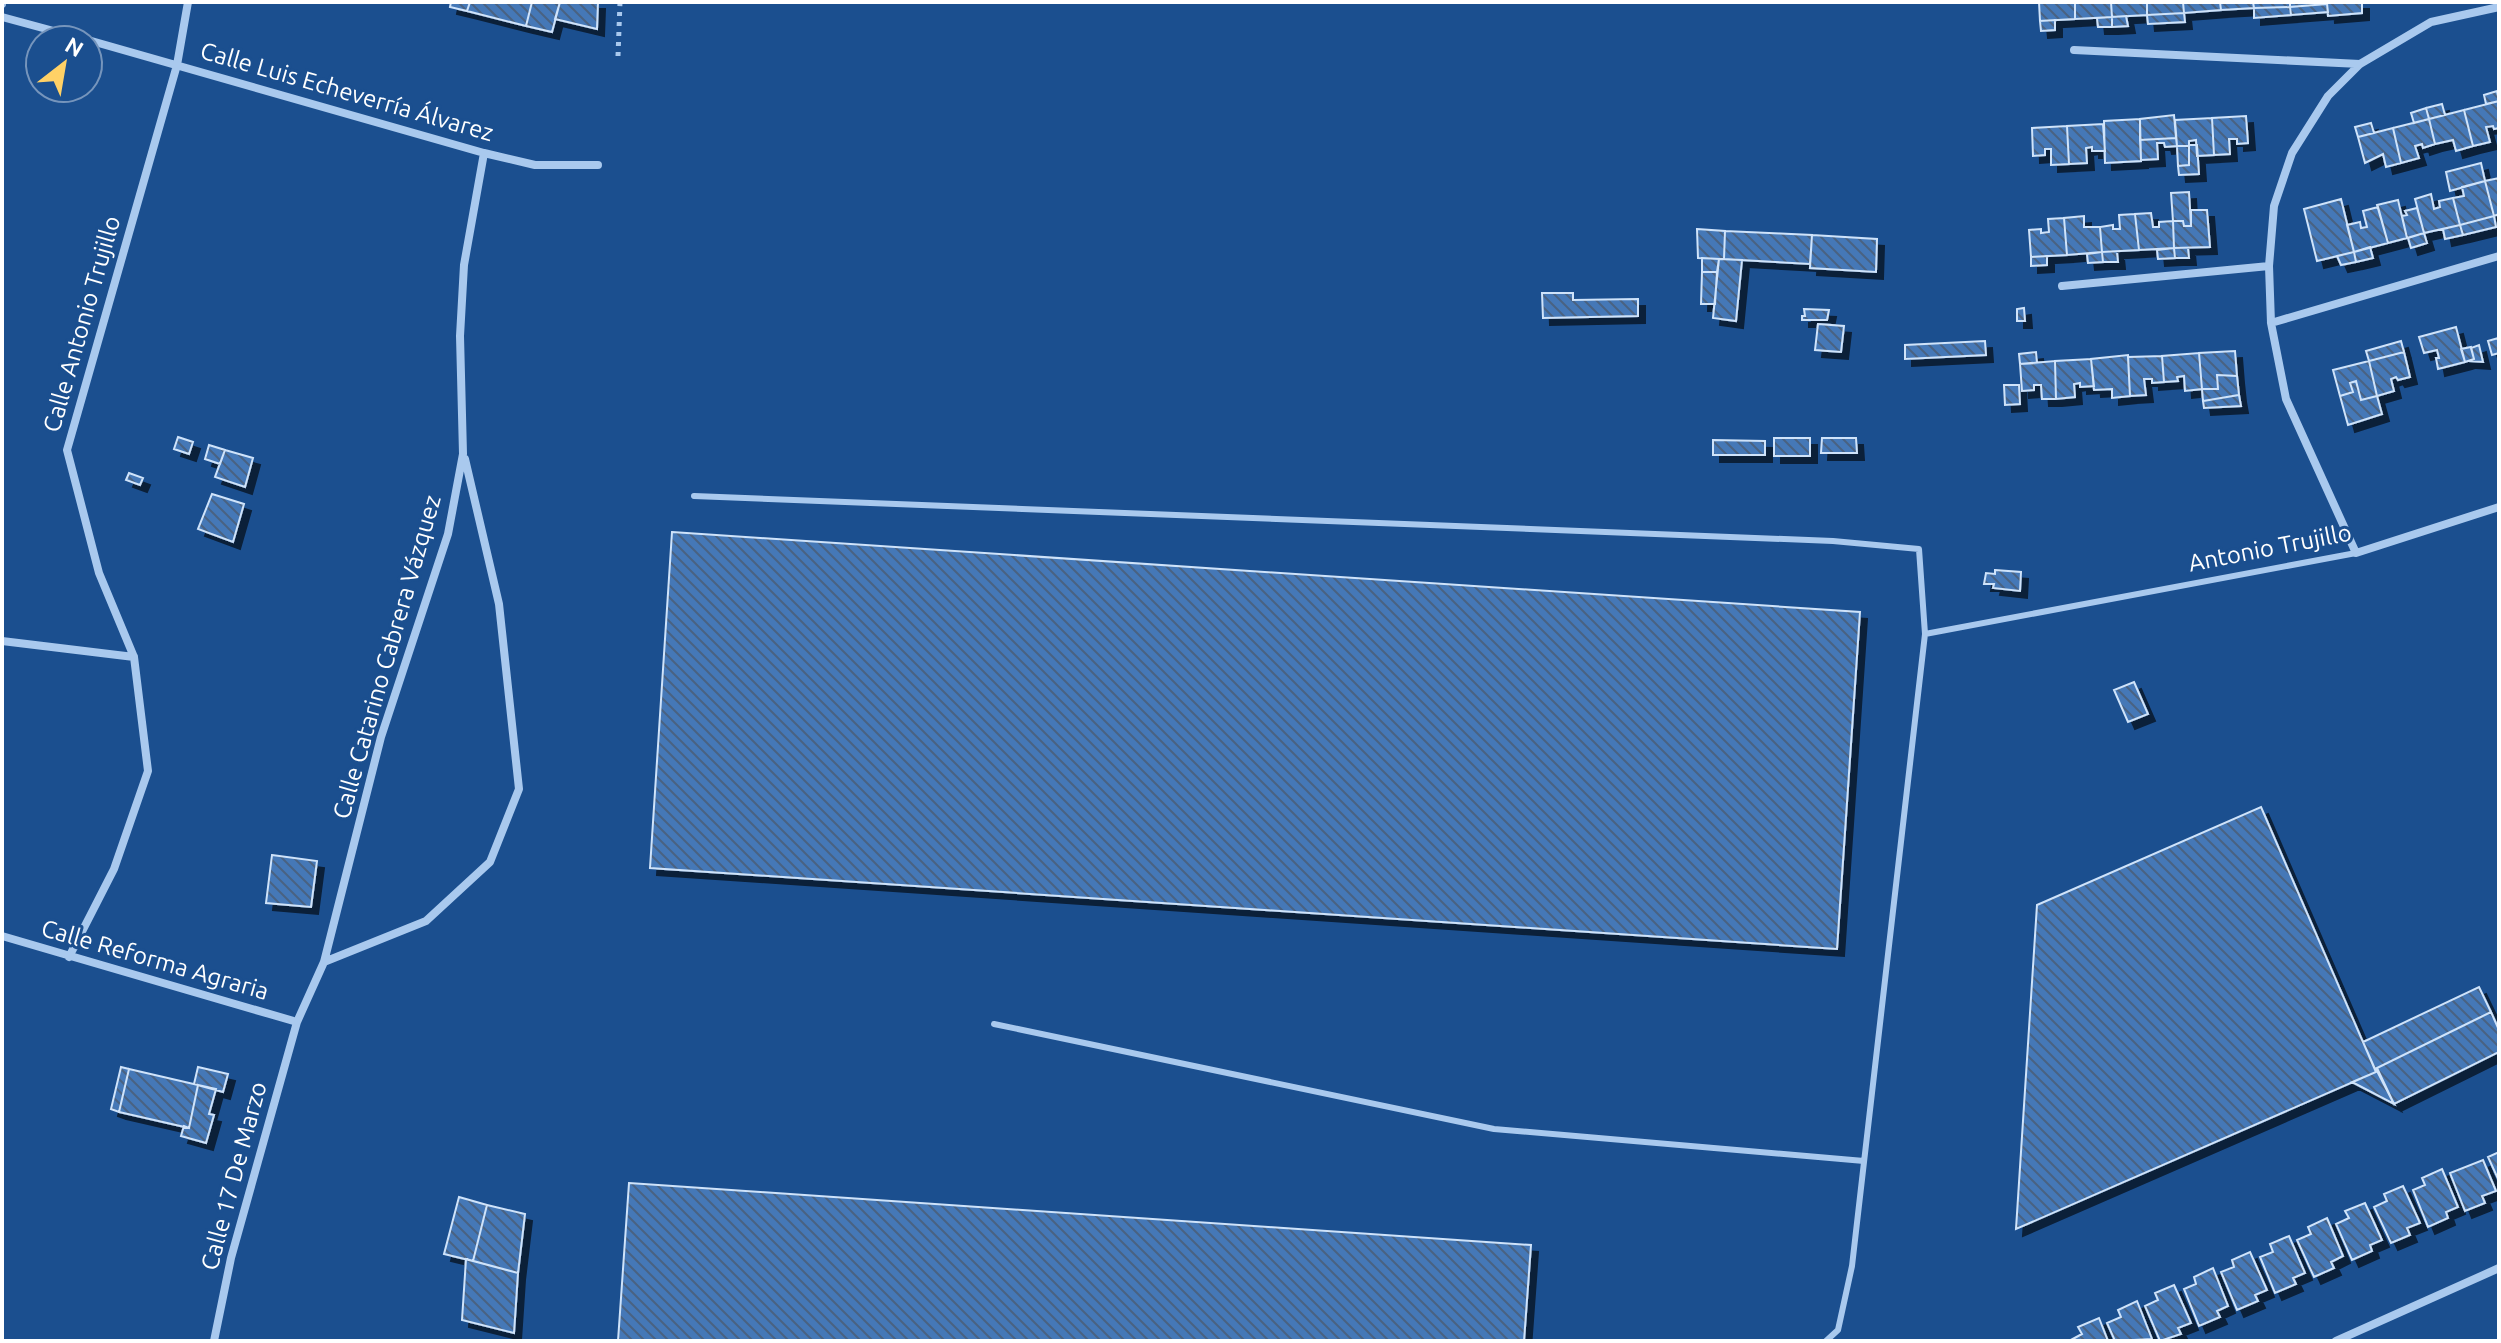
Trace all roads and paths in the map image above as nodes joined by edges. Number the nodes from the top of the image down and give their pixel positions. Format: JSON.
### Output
{"nodes":[{"id":1,"x":188,"y":2,"type":"edge"},
{"id":2,"x":620,"y":2,"type":"edge"},
{"id":3,"x":2499,"y":7,"type":"edge"},
{"id":4,"x":2,"y":17,"type":"edge"},
{"id":5,"x":28,"y":24,"type":"edge"},
{"id":6,"x":104,"y":44,"type":"edge"},
{"id":7,"x":2074,"y":50,"type":"dead end"},
{"id":8,"x":618,"y":56,"type":"dead end"},
{"id":9,"x":2360,"y":64,"type":"junction"},
{"id":10,"x":177,"y":65,"type":"junction"},
{"id":11,"x":484,"y":153,"type":"junction"},
{"id":12,"x":598,"y":165,"type":"dead end"},
{"id":13,"x":2499,"y":256,"type":"edge"},
{"id":14,"x":2269,"y":266,"type":"junction"},
{"id":15,"x":2062,"y":286,"type":"dead end"},
{"id":16,"x":2271,"y":323,"type":"junction"},
{"id":17,"x":463,"y":454,"type":"junction"},
{"id":18,"x":694,"y":496,"type":"dead end"},
{"id":19,"x":2499,"y":507,"type":"edge"},
{"id":20,"x":2356,"y":553,"type":"junction"},
{"id":21,"x":1925,"y":634,"type":"junction"},
{"id":22,"x":2,"y":641,"type":"edge"},
{"id":23,"x":134,"y":657,"type":"junction"},
{"id":24,"x":2,"y":936,"type":"edge"},
{"id":25,"x":69,"y":957,"type":"junction"},
{"id":26,"x":324,"y":962,"type":"junction"},
{"id":27,"x":297,"y":1022,"type":"junction"},
{"id":28,"x":994,"y":1024,"type":"dead end"},
{"id":29,"x":1864,"y":1161,"type":"junction"},
{"id":30,"x":2499,"y":1268,"type":"edge"},
{"id":31,"x":214,"y":1341,"type":"edge"},
{"id":32,"x":1826,"y":1341,"type":"edge"},
{"id":33,"x":2336,"y":1341,"type":"edge"}],
"edges":[{"from":1,"to":10,"type":"street","name":"Calle Antonio Trujillo"},
{"from":2,"to":8,"type":"path"},
{"from":3,"to":9,"type":"street"},
{"from":4,"to":5,"type":"street","name":"Calle Luis Echeverría Álvarez"},
{"from":6,"to":10,"type":"street","name":"Calle Luis Echeverría Álvarez"},
{"from":7,"to":9,"type":"street"},
{"from":9,"to":14,"type":"street"},
{"from":10,"to":11,"type":"street","name":"Calle Luis Echeverría Álvarez"},
{"from":10,"to":23,"type":"street","name":"Calle Antonio Trujillo"},
{"from":11,"to":12,"type":"street","name":"Calle Luis Echeverría Álvarez"},
{"from":11,"to":17,"type":"street","name":"Calle Catarino Cabrera Vázquez"},
{"from":13,"to":16,"type":"street"},
{"from":14,"to":15,"type":"street"},
{"from":14,"to":16,"type":"street"},
{"from":16,"to":20,"type":"street"},
{"from":17,"to":26,"type":"street","name":"Calle Catarino Cabrera Vázquez"},
{"from":17,"to":26,"type":"street"},
{"from":18,"to":21,"type":"lane"},
{"from":19,"to":20,"type":"street","name":"Antonio Trujillo"},
{"from":20,"to":21,"type":"lane","name":"Antonio Trujillo"},
{"from":21,"to":29,"type":"lane"},
{"from":22,"to":23,"type":"street"},
{"from":23,"to":25,"type":"street","name":"Calle Antonio Trujillo"},
{"from":24,"to":25,"type":"street","name":"Calle Reforma Agraria"},
{"from":25,"to":27,"type":"street","name":"Calle Reforma Agraria"},
{"from":26,"to":27,"type":"street","name":"Calle Catarino Cabrera Vázquez"},
{"from":27,"to":31,"type":"street","name":"Calle 17 De Marzo"},
{"from":28,"to":29,"type":"lane"},
{"from":29,"to":32,"type":"lane"},
{"from":30,"to":33,"type":"street"}]}
